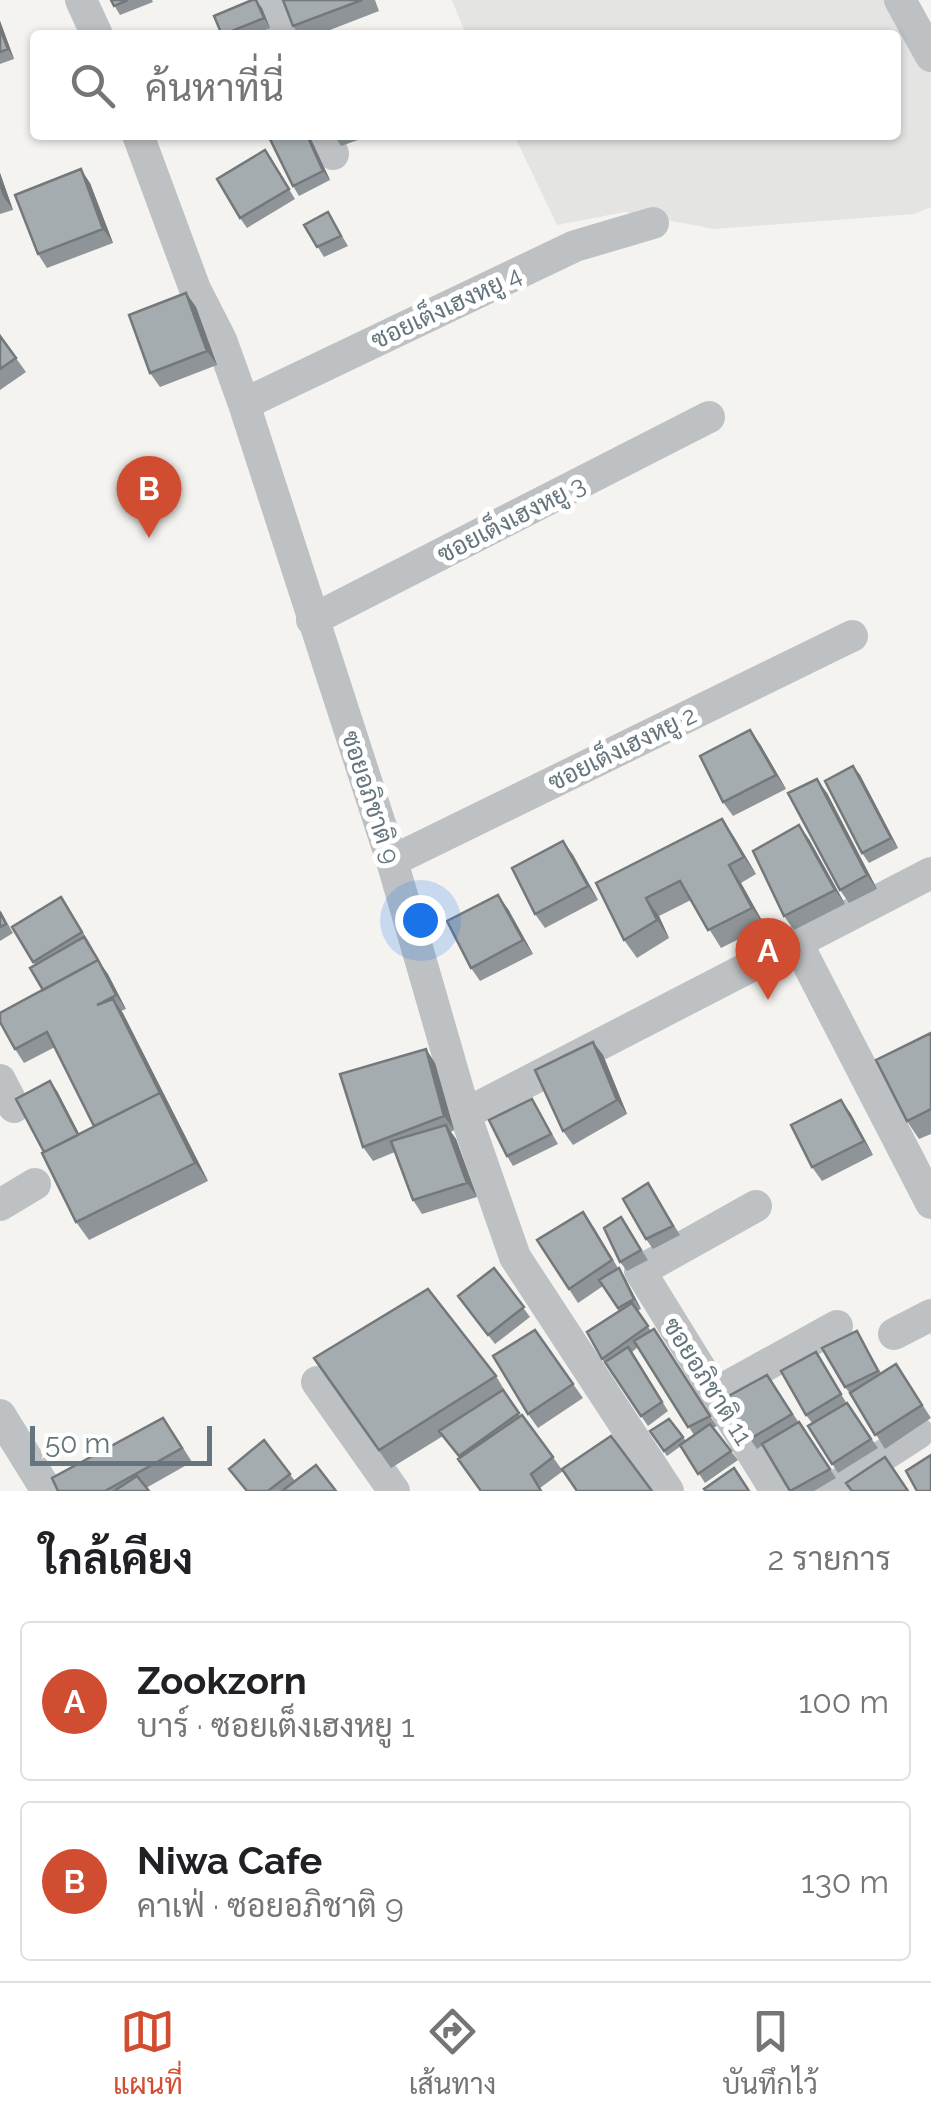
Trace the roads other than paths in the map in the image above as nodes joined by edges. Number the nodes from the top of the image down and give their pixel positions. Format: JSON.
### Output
{"nodes":[{"id":1,"x":81,"y":0,"type":"edge"},
{"id":2,"x":272,"y":0,"type":"edge"},
{"id":3,"x":900,"y":0,"type":"edge"},
{"id":4,"x":95,"y":30,"type":"edge"},
{"id":5,"x":284,"y":30,"type":"edge"},
{"id":6,"x":931,"y":56,"type":"edge"},
{"id":7,"x":140,"y":140,"type":"edge"},
{"id":8,"x":653,"y":223,"type":"dead end"},
{"id":9,"x":244,"y":404,"type":"junction"},
{"id":10,"x":709,"y":417,"type":"dead end"},
{"id":11,"x":312,"y":620,"type":"junction"},
{"id":12,"x":852,"y":636,"type":"dead end"},
{"id":13,"x":392,"y":861,"type":"junction"},
{"id":14,"x":931,"y":873,"type":"edge"},
{"id":15,"x":796,"y":941,"type":"junction"},
{"id":16,"x":465,"y":1114,"type":"junction"},
{"id":17,"x":35,"y":1184,"type":"dead end"},
{"id":18,"x":931,"y":1204,"type":"edge"},
{"id":19,"x":0,"y":1205,"type":"edge"},
{"id":20,"x":756,"y":1206,"type":"dead end"},
{"id":21,"x":931,"y":1315,"type":"edge"},
{"id":22,"x":837,"y":1326,"type":"dead end"},
{"id":23,"x":894,"y":1334,"type":"dead end"},
{"id":24,"x":317,"y":1382,"type":"edge"},
{"id":25,"x":714,"y":1394,"type":"junction"},
{"id":26,"x":0,"y":1415,"type":"edge"},
{"id":27,"x":918,"y":1433,"type":"dead end"},
{"id":28,"x":47,"y":1491,"type":"edge"},
{"id":29,"x":394,"y":1491,"type":"edge"},
{"id":30,"x":668,"y":1491,"type":"edge"},
{"id":31,"x":776,"y":1491,"type":"edge"},
{"id":32,"x":830,"y":1491,"type":"edge"}],
"edges":[{"from":1,"to":4,"type":"street"},
{"from":2,"to":5,"type":"street"},
{"from":3,"to":6,"type":"street"},
{"from":7,"to":9,"type":"street","name":"ซอยอภิชาติ 9"},
{"from":8,"to":9,"type":"street","name":"ซอยเต็งเฮงหยู 4"},
{"from":9,"to":11,"type":"street","name":"ซอยอภิชาติ 9"},
{"from":10,"to":11,"type":"street","name":"ซอยเต็งเฮงหยู 3"},
{"from":11,"to":13,"type":"street","name":"ซอยอภิชาติ 9"},
{"from":12,"to":13,"type":"street","name":"ซอยเต็งเฮงหยู 2"},
{"from":13,"to":16,"type":"street","name":"ซอยอภิชาติ 9"},
{"from":14,"to":15,"type":"street"},
{"from":15,"to":16,"type":"street"},
{"from":15,"to":18,"type":"street"},
{"from":16,"to":30,"type":"street","name":"ซอยอภิชาติ 9"},
{"from":17,"to":19,"type":"street"},
{"from":20,"to":25,"type":"street","name":"ซอยอภิชาติ 11"},
{"from":21,"to":23,"type":"street"},
{"from":22,"to":25,"type":"street"},
{"from":24,"to":29,"type":"street"},
{"from":25,"to":31,"type":"street","name":"ซอยอภิชาติ 11"},
{"from":26,"to":28,"type":"street"},
{"from":27,"to":32,"type":"street"}]}
